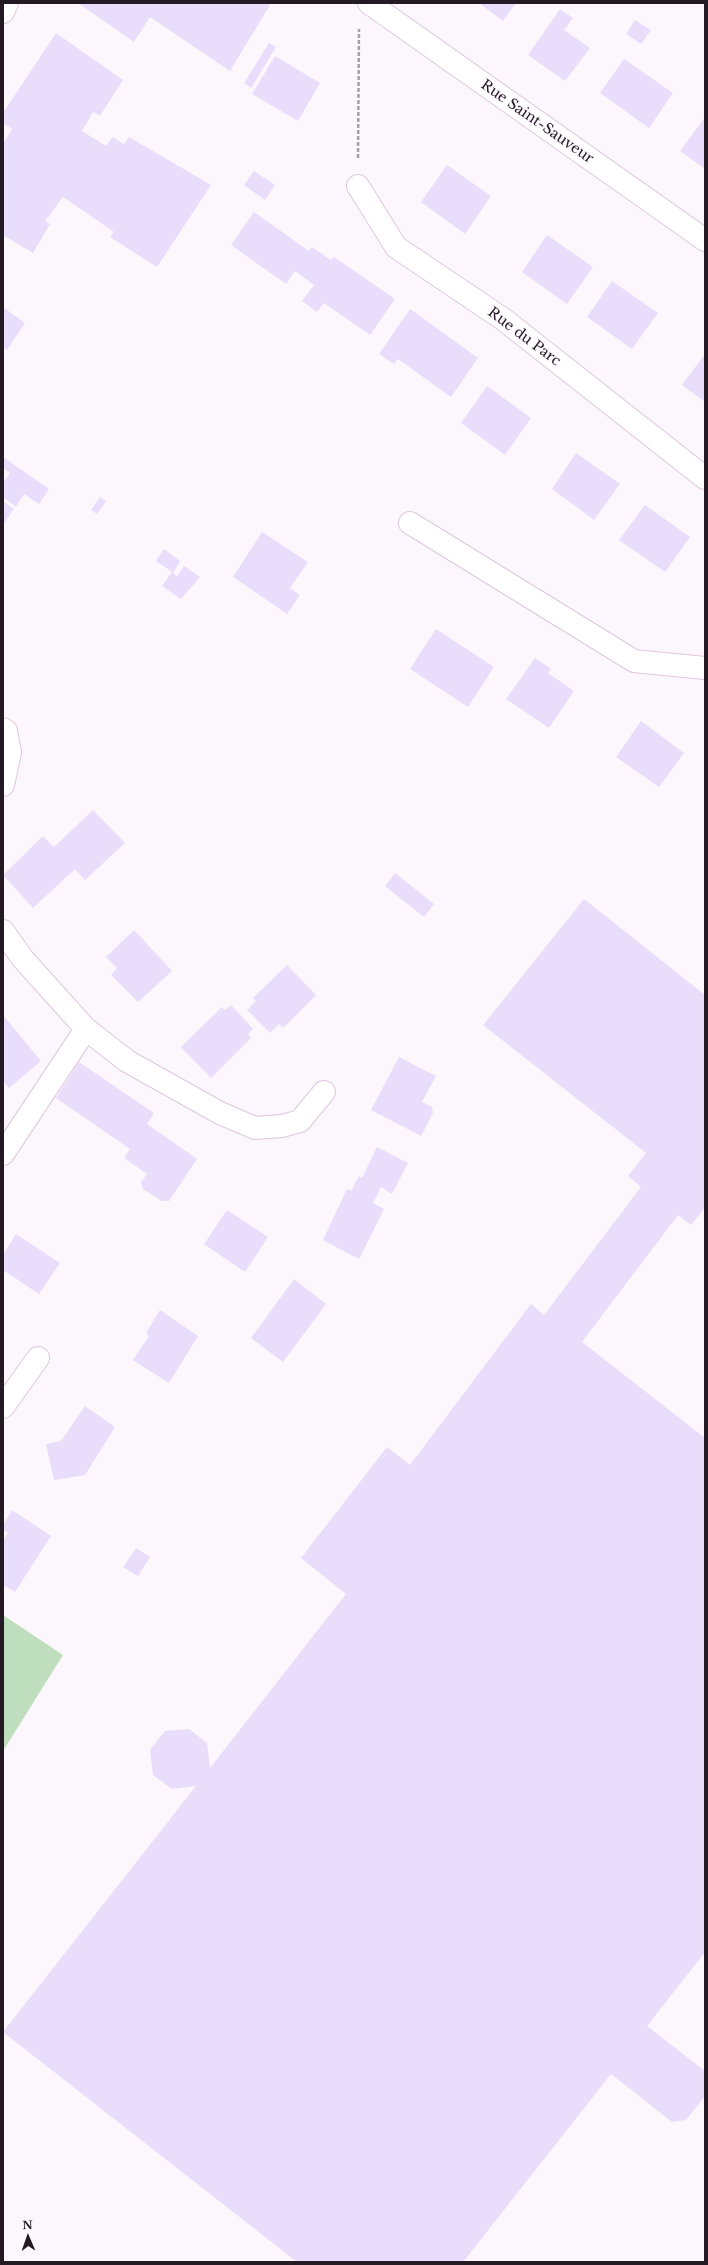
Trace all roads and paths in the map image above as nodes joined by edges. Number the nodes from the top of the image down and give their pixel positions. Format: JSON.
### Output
{"nodes":[{"id":1,"x":7,"y":3,"type":"edge"},
{"id":2,"x":369,"y":3,"type":"edge"},
{"id":3,"x":3,"y":12,"type":"edge"},
{"id":4,"x":359,"y":27,"type":"dead end"},
{"id":5,"x":358,"y":186,"type":"joint"},
{"id":6,"x":705,"y":240,"type":"edge"},
{"id":7,"x":705,"y":478,"type":"edge"},
{"id":8,"x":410,"y":523,"type":"dead end"},
{"id":9,"x":705,"y":668,"type":"edge"},
{"id":10,"x":3,"y":729,"type":"edge"},
{"id":11,"x":3,"y":785,"type":"edge"},
{"id":12,"x":3,"y":931,"type":"edge"},
{"id":13,"x":86,"y":1029,"type":"junction"},
{"id":14,"x":324,"y":1092,"type":"dead end"},
{"id":15,"x":3,"y":1154,"type":"edge"},
{"id":16,"x":38,"y":1358,"type":"dead end"},
{"id":17,"x":3,"y":1407,"type":"edge"}],
"edges":[{"from":1,"to":3,"type":"street"},
{"from":2,"to":6,"type":"street","name":"Rue Saint-Sauveur"},
{"from":4,"to":5,"type":"path"},
{"from":5,"to":7,"type":"street","name":"Rue du Parc"},
{"from":8,"to":9,"type":"street"},
{"from":10,"to":11,"type":"street"},
{"from":12,"to":13,"type":"street"},
{"from":13,"to":14,"type":"street"},
{"from":13,"to":15,"type":"street"},
{"from":16,"to":17,"type":"street"}]}
